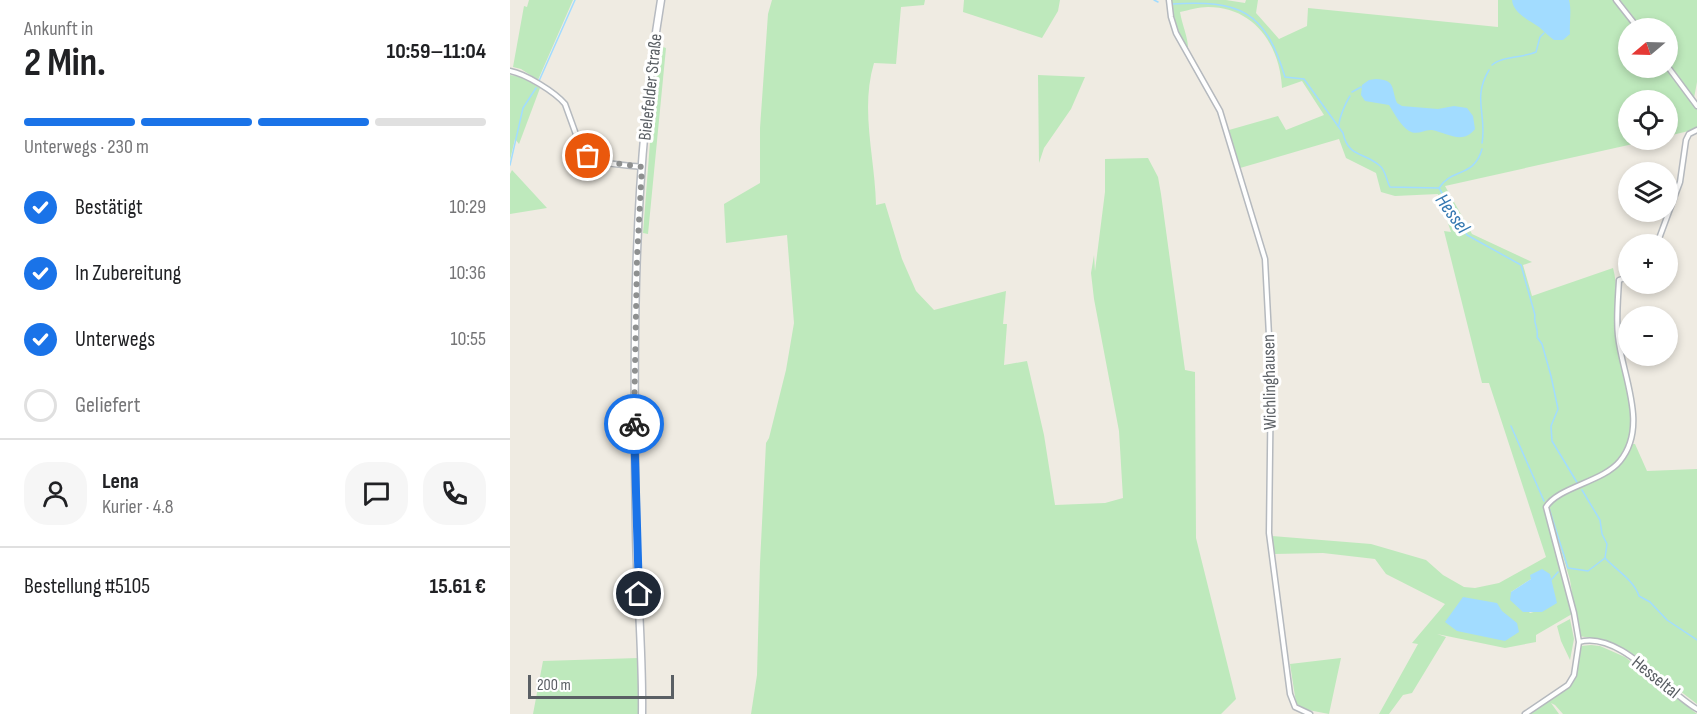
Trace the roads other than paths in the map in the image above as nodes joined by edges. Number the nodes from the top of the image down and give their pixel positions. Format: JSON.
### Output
{"nodes":[{"id":1,"x":661,"y":0,"type":"edge"},
{"id":2,"x":1168,"y":0,"type":"edge"},
{"id":3,"x":1616,"y":0,"type":"edge"},
{"id":4,"x":1630,"y":18,"type":"edge"},
{"id":5,"x":510,"y":71,"type":"edge"},
{"id":6,"x":1676,"y":78,"type":"edge"},
{"id":7,"x":1697,"y":106,"type":"edge"},
{"id":8,"x":1697,"y":130,"type":"edge"},
{"id":9,"x":642,"y":167,"type":"junction"},
{"id":10,"x":1661,"y":234,"type":"edge"},
{"id":11,"x":1618,"y":294,"type":"edge"},
{"id":12,"x":1579,"y":642,"type":"junction"},
{"id":13,"x":1697,"y":709,"type":"edge"},
{"id":14,"x":642,"y":714,"type":"edge"},
{"id":15,"x":1310,"y":714,"type":"edge"},
{"id":16,"x":1525,"y":714,"type":"edge"}],
"edges":[{"from":1,"to":9,"type":"main road","name":"Bielefelder Straße"},
{"from":2,"to":15,"type":"street","name":"Wichlinghausen"},
{"from":3,"to":4,"type":"street"},
{"from":5,"to":9,"type":"street"},
{"from":6,"to":7,"type":"street"},
{"from":8,"to":10,"type":"street"},
{"from":9,"to":14,"type":"main road","name":"Bielefelder Straße"},
{"from":11,"to":12,"type":"street"},
{"from":12,"to":13,"type":"street","name":"Hesseltal"},
{"from":12,"to":16,"type":"street"}]}
